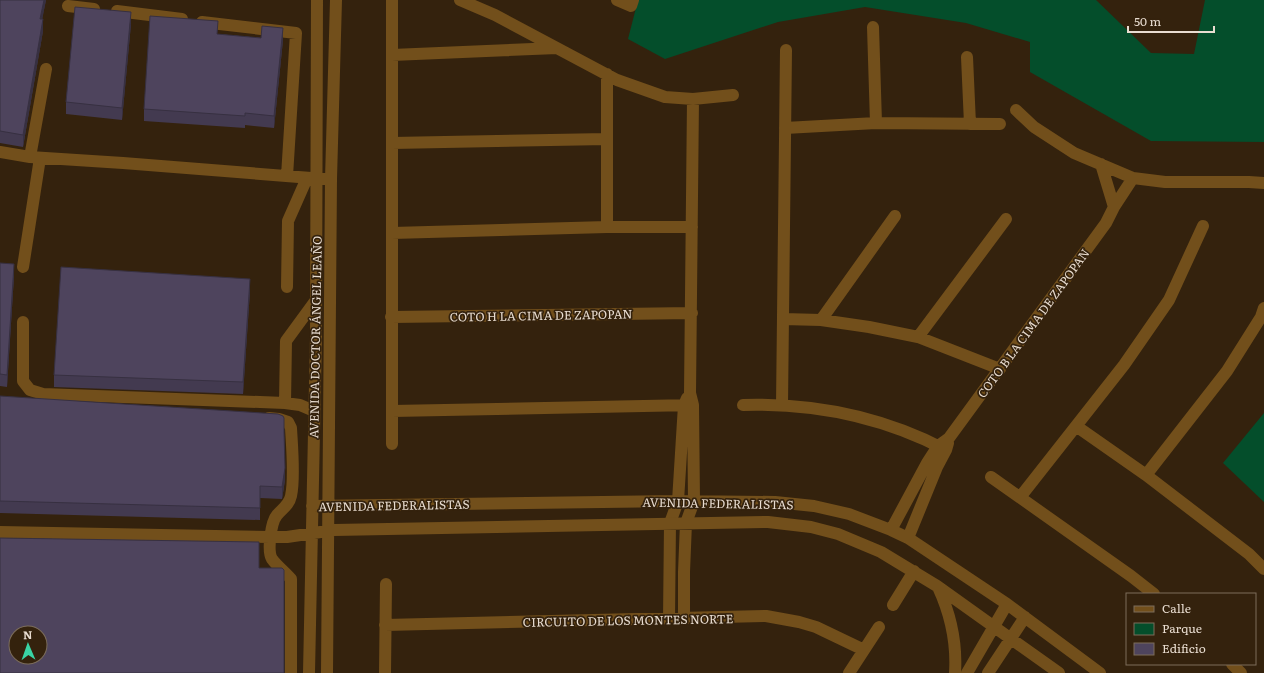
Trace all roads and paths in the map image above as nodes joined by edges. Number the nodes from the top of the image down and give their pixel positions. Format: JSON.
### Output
{"nodes":[{"id":1,"x":317,"y":0,"type":"edge"},
{"id":2,"x":336,"y":0,"type":"edge"},
{"id":3,"x":392,"y":0,"type":"edge"},
{"id":4,"x":460,"y":0,"type":"edge"},
{"id":5,"x":617,"y":0,"type":"edge"},
{"id":6,"x":633,"y":0,"type":"edge"},
{"id":7,"x":68,"y":6,"type":"dead end"},
{"id":8,"x":873,"y":27,"type":"dead end"},
{"id":9,"x":558,"y":48,"type":"junction"},
{"id":10,"x":786,"y":50,"type":"dead end"},
{"id":11,"x":392,"y":55,"type":"junction"},
{"id":12,"x":967,"y":57,"type":"dead end"},
{"id":13,"x":46,"y":69,"type":"dead end"},
{"id":14,"x":607,"y":74,"type":"junction"},
{"id":15,"x":733,"y":95,"type":"dead end"},
{"id":16,"x":693,"y":99,"type":"junction"},
{"id":17,"x":1016,"y":110,"type":"dead end"},
{"id":18,"x":876,"y":123,"type":"junction"},
{"id":19,"x":970,"y":124,"type":"junction"},
{"id":20,"x":1000,"y":124,"type":"dead end"},
{"id":21,"x":785,"y":128,"type":"junction"},
{"id":22,"x":607,"y":139,"type":"junction"},
{"id":23,"x":392,"y":144,"type":"junction"},
{"id":24,"x":0,"y":152,"type":"edge"},
{"id":25,"x":35,"y":158,"type":"junction"},
{"id":26,"x":1101,"y":164,"type":"junction"},
{"id":27,"x":287,"y":176,"type":"junction"},
{"id":28,"x":312,"y":178,"type":"junction"},
{"id":29,"x":1133,"y":178,"type":"junction"},
{"id":30,"x":332,"y":179,"type":"junction"},
{"id":31,"x":1264,"y":183,"type":"edge"},
{"id":32,"x":1114,"y":207,"type":"junction"},
{"id":33,"x":895,"y":216,"type":"dead end"},
{"id":34,"x":1006,"y":219,"type":"dead end"},
{"id":35,"x":1203,"y":226,"type":"dead end"},
{"id":36,"x":607,"y":227,"type":"junction"},
{"id":37,"x":692,"y":227,"type":"junction"},
{"id":38,"x":392,"y":233,"type":"junction"},
{"id":39,"x":23,"y":267,"type":"dead end"},
{"id":40,"x":287,"y":287,"type":"dead end"},
{"id":41,"x":316,"y":300,"type":"junction"},
{"id":42,"x":1264,"y":308,"type":"edge"},
{"id":43,"x":692,"y":313,"type":"junction"},
{"id":44,"x":391,"y":317,"type":"junction"},
{"id":45,"x":783,"y":319,"type":"junction"},
{"id":46,"x":821,"y":320,"type":"junction"},
{"id":47,"x":23,"y":322,"type":"dead end"},
{"id":48,"x":918,"y":336,"type":"junction"},
{"id":49,"x":1000,"y":368,"type":"junction"},
{"id":50,"x":689,"y":401,"type":"junction"},
{"id":51,"x":29,"y":402,"type":"edge"},
{"id":52,"x":285,"y":403,"type":"junction"},
{"id":53,"x":743,"y":405,"type":"dead end"},
{"id":54,"x":782,"y":405,"type":"junction"},
{"id":55,"x":130,"y":409,"type":"edge"},
{"id":56,"x":314,"y":411,"type":"junction"},
{"id":57,"x":392,"y":411,"type":"junction"},
{"id":58,"x":257,"y":417,"type":"edge"},
{"id":59,"x":1076,"y":426,"type":"junction"},
{"id":60,"x":392,"y":444,"type":"dead end"},
{"id":61,"x":942,"y":448,"type":"junction"},
{"id":62,"x":1146,"y":475,"type":"junction"},
{"id":63,"x":991,"y":476,"type":"dead end"},
{"id":64,"x":1021,"y":496,"type":"junction"},
{"id":65,"x":678,"y":501,"type":"junction"},
{"id":66,"x":694,"y":501,"type":"junction"},
{"id":67,"x":312,"y":506,"type":"junction"},
{"id":68,"x":328,"y":506,"type":"junction"},
{"id":69,"x":670,"y":523,"type":"junction"},
{"id":70,"x":686,"y":523,"type":"junction"},
{"id":71,"x":328,"y":530,"type":"junction"},
{"id":72,"x":891,"y":530,"type":"junction"},
{"id":73,"x":0,"y":532,"type":"edge"},
{"id":74,"x":312,"y":533,"type":"junction"},
{"id":75,"x":270,"y":537,"type":"junction"},
{"id":76,"x":908,"y":538,"type":"junction"},
{"id":77,"x":669,"y":562,"type":"junction"},
{"id":78,"x":684,"y":562,"type":"junction"},
{"id":79,"x":1264,"y":569,"type":"edge"},
{"id":80,"x":914,"y":571,"type":"junction"},
{"id":81,"x":386,"y":584,"type":"dead end"},
{"id":82,"x":937,"y":586,"type":"junction"},
{"id":83,"x":1153,"y":593,"type":"edge"},
{"id":84,"x":1006,"y":604,"type":"junction"},
{"id":85,"x":893,"y":605,"type":"dead end"},
{"id":86,"x":1025,"y":617,"type":"junction"},
{"id":87,"x":684,"y":618,"type":"junction"},
{"id":88,"x":669,"y":619,"type":"junction"},
{"id":89,"x":385,"y":625,"type":"junction"},
{"id":90,"x":993,"y":626,"type":"junction"},
{"id":91,"x":880,"y":627,"type":"dead end"},
{"id":92,"x":1011,"y":639,"type":"junction"},
{"id":93,"x":864,"y":650,"type":"junction"},
{"id":94,"x":1233,"y":665,"type":"edge"},
{"id":95,"x":291,"y":673,"type":"edge"},
{"id":96,"x":309,"y":673,"type":"edge"},
{"id":97,"x":327,"y":673,"type":"edge"},
{"id":98,"x":385,"y":673,"type":"edge"},
{"id":99,"x":849,"y":673,"type":"edge"},
{"id":100,"x":955,"y":673,"type":"edge"},
{"id":101,"x":967,"y":673,"type":"edge"},
{"id":102,"x":988,"y":673,"type":"edge"},
{"id":103,"x":1059,"y":673,"type":"edge"},
{"id":104,"x":1100,"y":673,"type":"edge"},
{"id":105,"x":1241,"y":673,"type":"edge"}],
"edges":[{"from":1,"to":28,"type":"street","name":"AVENIDA DOCTOR ÁNGEL LEAÑO"},
{"from":2,"to":30,"type":"street","name":"AVENIDA DOCTOR ÁNGEL LEAÑO"},
{"from":3,"to":11,"type":"street"},
{"from":4,"to":9,"type":"street"},
{"from":5,"to":6,"type":"street"},
{"from":7,"to":27,"type":"street"},
{"from":8,"to":18,"type":"street"},
{"from":9,"to":11,"type":"street"},
{"from":9,"to":14,"type":"street"},
{"from":10,"to":21,"type":"street"},
{"from":11,"to":23,"type":"street"},
{"from":12,"to":19,"type":"street"},
{"from":13,"to":25,"type":"street"},
{"from":14,"to":16,"type":"street"},
{"from":14,"to":22,"type":"street"},
{"from":15,"to":16,"type":"street"},
{"from":16,"to":37,"type":"street"},
{"from":17,"to":26,"type":"street"},
{"from":18,"to":19,"type":"street"},
{"from":18,"to":21,"type":"street"},
{"from":19,"to":20,"type":"street"},
{"from":21,"to":45,"type":"street"},
{"from":22,"to":23,"type":"street"},
{"from":22,"to":36,"type":"street"},
{"from":23,"to":38,"type":"street"},
{"from":24,"to":25,"type":"street"},
{"from":25,"to":27,"type":"street"},
{"from":25,"to":39,"type":"street"},
{"from":26,"to":29,"type":"street"},
{"from":26,"to":32,"type":"street"},
{"from":27,"to":28,"type":"street"},
{"from":28,"to":30,"type":"street"},
{"from":28,"to":40,"type":"street"},
{"from":28,"to":41,"type":"street","name":"AVENIDA DOCTOR ÁNGEL LEAÑO"},
{"from":29,"to":31,"type":"street"},
{"from":29,"to":32,"type":"street","name":"COTO B LA CIMA DE ZAPOPAN"},
{"from":30,"to":68,"type":"street","name":"AVENIDA DOCTOR ÁNGEL LEAÑO"},
{"from":32,"to":49,"type":"street","name":"COTO B LA CIMA DE ZAPOPAN"},
{"from":33,"to":46,"type":"street"},
{"from":34,"to":48,"type":"street"},
{"from":35,"to":59,"type":"street"},
{"from":36,"to":37,"type":"street"},
{"from":36,"to":38,"type":"street"},
{"from":37,"to":43,"type":"street"},
{"from":38,"to":44,"type":"street"},
{"from":41,"to":52,"type":"street"},
{"from":41,"to":56,"type":"street","name":"AVENIDA DOCTOR ÁNGEL LEAÑO"},
{"from":42,"to":62,"type":"street"},
{"from":43,"to":44,"type":"street","name":"COTO H LA CIMA DE ZAPOPAN"},
{"from":43,"to":50,"type":"street"},
{"from":44,"to":57,"type":"street"},
{"from":45,"to":46,"type":"street"},
{"from":45,"to":54,"type":"street"},
{"from":46,"to":48,"type":"street"},
{"from":47,"to":52,"type":"street"},
{"from":48,"to":49,"type":"street"},
{"from":49,"to":61,"type":"street","name":"COTO B LA CIMA DE ZAPOPAN"},
{"from":50,"to":57,"type":"street"},
{"from":50,"to":65,"type":"street"},
{"from":50,"to":66,"type":"street"},
{"from":51,"to":55,"type":"street"},
{"from":52,"to":56,"type":"street"},
{"from":53,"to":54,"type":"street"},
{"from":54,"to":61,"type":"street"},
{"from":56,"to":67,"type":"street","name":"AVENIDA DOCTOR ÁNGEL LEAÑO"},
{"from":57,"to":60,"type":"street"},
{"from":58,"to":75,"type":"street"},
{"from":59,"to":62,"type":"street"},
{"from":59,"to":64,"type":"street"},
{"from":61,"to":72,"type":"street","name":"COTO B LA CIMA DE ZAPOPAN"},
{"from":61,"to":76,"type":"street","name":"COTO B LA CIMA DE ZAPOPAN"},
{"from":62,"to":79,"type":"street"},
{"from":63,"to":64,"type":"street"},
{"from":64,"to":83,"type":"street"},
{"from":65,"to":66,"type":"street","name":"AVENIDA FEDERALISTAS"},
{"from":65,"to":68,"type":"street","name":"AVENIDA FEDERALISTAS"},
{"from":65,"to":69,"type":"street"},
{"from":66,"to":70,"type":"street"},
{"from":66,"to":72,"type":"street","name":"AVENIDA FEDERALISTAS"},
{"from":67,"to":68,"type":"street","name":"AVENIDA FEDERALISTAS"},
{"from":67,"to":74,"type":"street","name":"AVENIDA DOCTOR ÁNGEL LEAÑO"},
{"from":68,"to":71,"type":"street","name":"AVENIDA DOCTOR ÁNGEL LEAÑO"},
{"from":69,"to":70,"type":"street","name":"AVENIDA FEDERALISTAS"},
{"from":69,"to":71,"type":"street","name":"AVENIDA FEDERALISTAS"},
{"from":69,"to":77,"type":"street"},
{"from":70,"to":78,"type":"street"},
{"from":70,"to":80,"type":"street","name":"AVENIDA FEDERALISTAS"},
{"from":71,"to":74,"type":"street","name":"AVENIDA FEDERALISTAS"},
{"from":71,"to":97,"type":"street","name":"AVENIDA DOCTOR ÁNGEL LEAÑO"},
{"from":72,"to":76,"type":"street","name":"AVENIDA FEDERALISTAS"},
{"from":73,"to":75,"type":"street","name":"AVENIDA FEDERALISTAS"},
{"from":74,"to":75,"type":"street","name":"AVENIDA FEDERALISTAS"},
{"from":74,"to":96,"type":"street","name":"AVENIDA DOCTOR ÁNGEL LEAÑO"},
{"from":75,"to":95,"type":"street"},
{"from":76,"to":84,"type":"street","name":"AVENIDA FEDERALISTAS"},
{"from":77,"to":78,"type":"street"},
{"from":77,"to":88,"type":"street"},
{"from":78,"to":87,"type":"street"},
{"from":80,"to":82,"type":"street","name":"AVENIDA FEDERALISTAS"},
{"from":80,"to":85,"type":"street"},
{"from":81,"to":89,"type":"street"},
{"from":82,"to":90,"type":"street","name":"AVENIDA FEDERALISTAS"},
{"from":82,"to":100,"type":"street"},
{"from":84,"to":86,"type":"street","name":"AVENIDA FEDERALISTAS"},
{"from":84,"to":90,"type":"street"},
{"from":86,"to":92,"type":"street"},
{"from":86,"to":104,"type":"street","name":"AVENIDA FEDERALISTAS"},
{"from":87,"to":88,"type":"street","name":"CIRCUITO DE LOS MONTES NORTE"},
{"from":87,"to":93,"type":"street","name":"CIRCUITO DE LOS MONTES NORTE"},
{"from":88,"to":89,"type":"street","name":"CIRCUITO DE LOS MONTES NORTE"},
{"from":89,"to":98,"type":"street"},
{"from":90,"to":92,"type":"street","name":"AVENIDA FEDERALISTAS"},
{"from":90,"to":101,"type":"street"},
{"from":91,"to":93,"type":"street"},
{"from":92,"to":102,"type":"street"},
{"from":92,"to":103,"type":"street","name":"AVENIDA FEDERALISTAS"},
{"from":93,"to":99,"type":"street"},
{"from":94,"to":105,"type":"street"}]}
